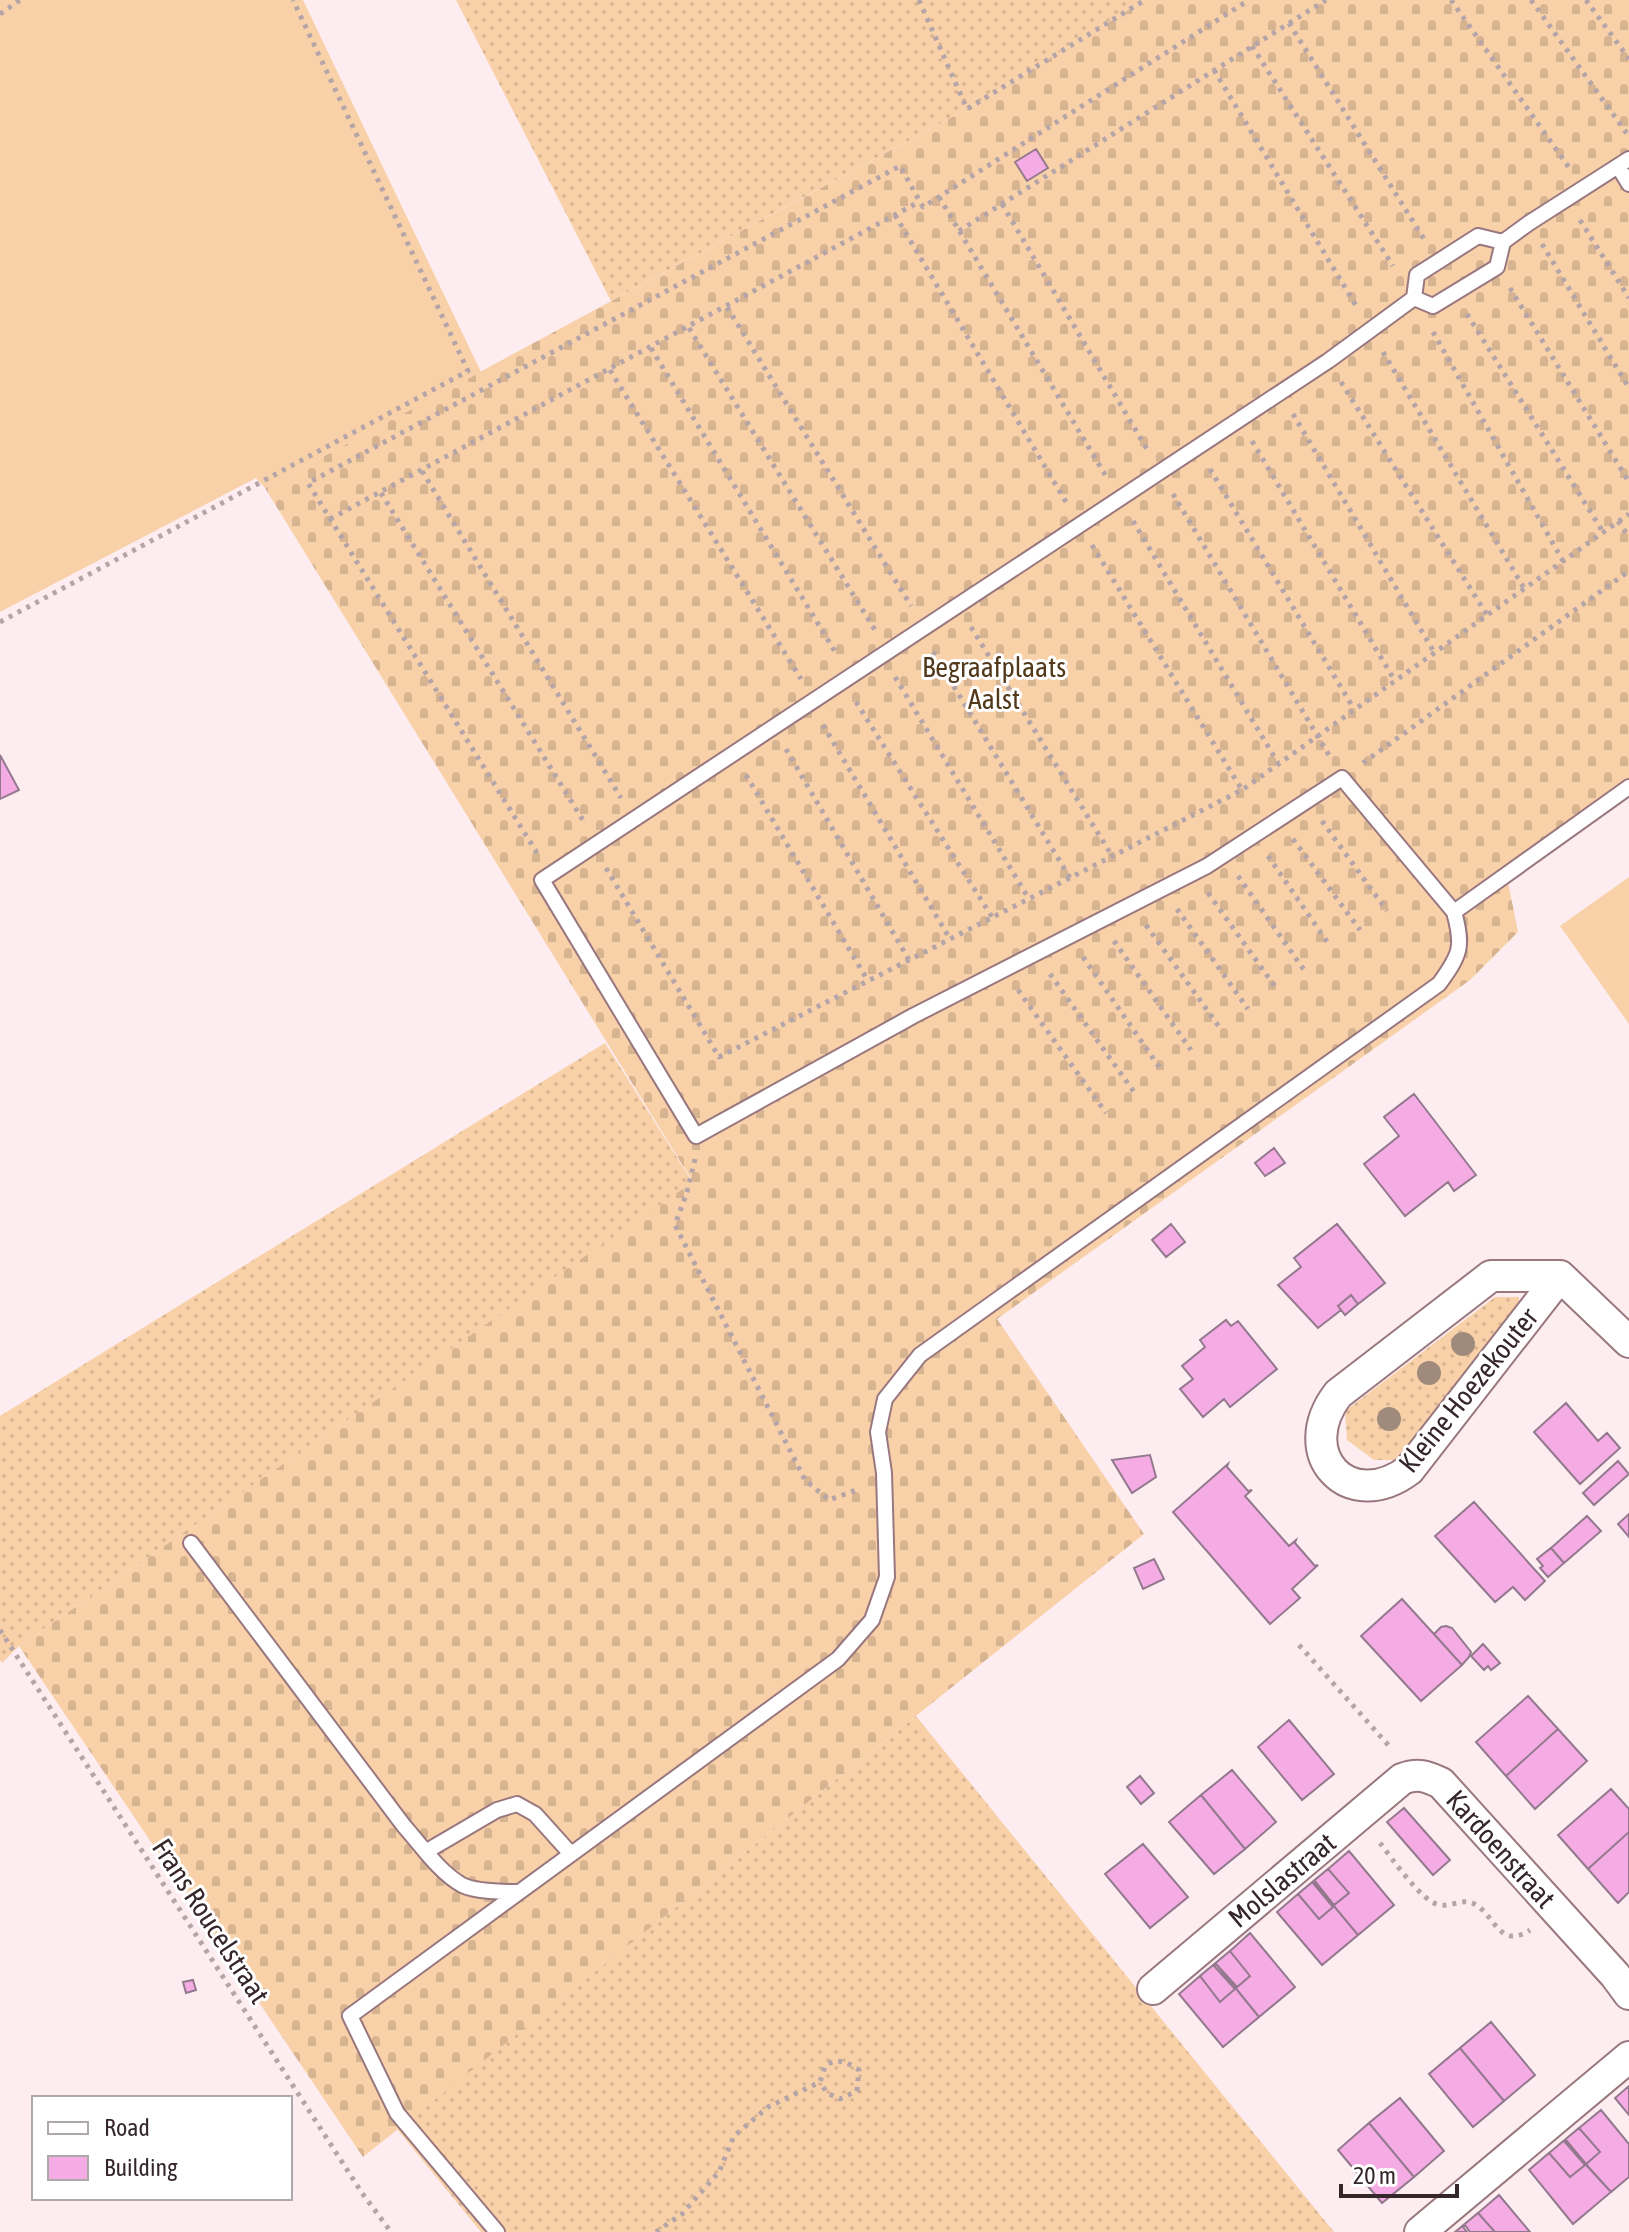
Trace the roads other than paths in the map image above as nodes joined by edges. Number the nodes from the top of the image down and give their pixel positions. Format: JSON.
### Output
{"nodes":[{"id":1,"x":1623,"y":163,"type":"edge"},
{"id":2,"x":1629,"y":184,"type":"edge"},
{"id":3,"x":1503,"y":242,"type":"junction"},
{"id":4,"x":1414,"y":298,"type":"junction"},
{"id":5,"x":1629,"y":787,"type":"edge"},
{"id":6,"x":1454,"y":912,"type":"junction"},
{"id":7,"x":1560,"y":1276,"type":"junction"},
{"id":8,"x":1629,"y":1342,"type":"edge"},
{"id":9,"x":191,"y":1543,"type":"dead end"},
{"id":10,"x":1414,"y":1774,"type":"joint"},
{"id":11,"x":427,"y":1851,"type":"junction"},
{"id":12,"x":571,"y":1854,"type":"junction"},
{"id":13,"x":519,"y":1892,"type":"junction"},
{"id":14,"x":1153,"y":1989,"type":"dead end"},
{"id":15,"x":1629,"y":1994,"type":"edge"},
{"id":16,"x":1629,"y":2057,"type":"edge"},
{"id":17,"x":497,"y":2232,"type":"edge"},
{"id":18,"x":1420,"y":2232,"type":"edge"}],
"edges":[{"from":1,"to":2,"type":"lane"},
{"from":1,"to":3,"type":"lane"},
{"from":3,"to":4,"type":"lane"},
{"from":3,"to":4,"type":"lane"},
{"from":4,"to":6,"type":"lane"},
{"from":5,"to":6,"type":"lane"},
{"from":6,"to":12,"type":"lane"},
{"from":7,"to":7,"type":"street","name":"Kleine Hoezekouter"},
{"from":7,"to":8,"type":"street"},
{"from":9,"to":11,"type":"lane"},
{"from":10,"to":14,"type":"street","name":"Molslastraat"},
{"from":10,"to":15,"type":"street","name":"Kardoenstraat"},
{"from":11,"to":12,"type":"lane"},
{"from":11,"to":13,"type":"lane"},
{"from":12,"to":13,"type":"lane"},
{"from":13,"to":17,"type":"lane"},
{"from":16,"to":18,"type":"street"}]}
